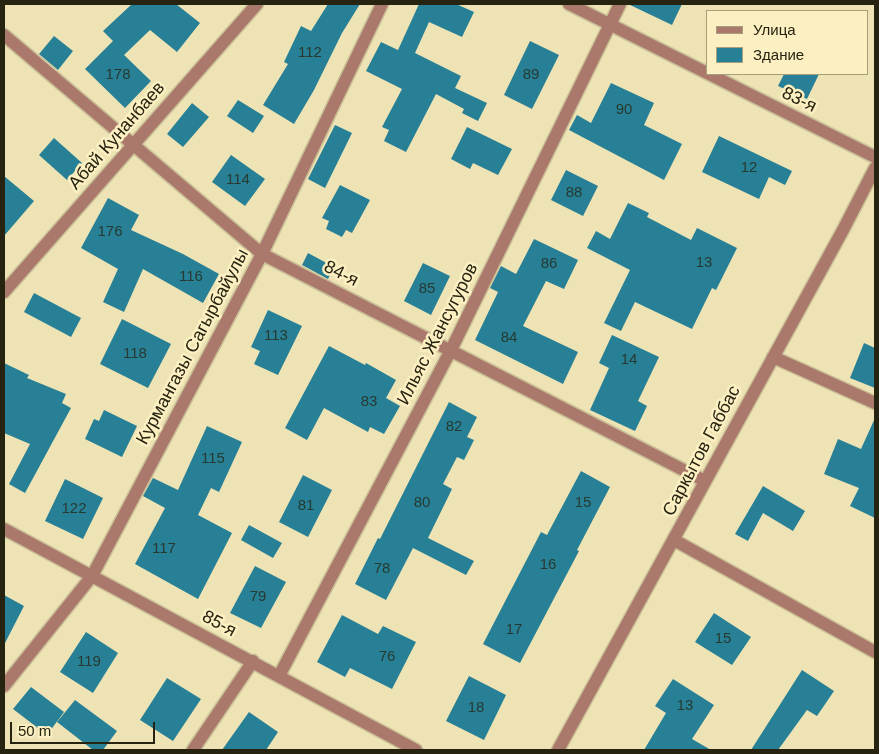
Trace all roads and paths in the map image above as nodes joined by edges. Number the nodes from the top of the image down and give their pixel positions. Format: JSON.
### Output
{"nodes":[{"id":1,"x":257,"y":4,"type":"edge"},
{"id":2,"x":382,"y":4,"type":"edge"},
{"id":3,"x":569,"y":4,"type":"edge"},
{"id":4,"x":620,"y":4,"type":"edge"},
{"id":5,"x":610,"y":25,"type":"junction"},
{"id":6,"x":4,"y":35,"type":"edge"},
{"id":7,"x":706,"y":73,"type":"edge"},
{"id":8,"x":710,"y":75,"type":"edge"},
{"id":9,"x":134,"y":144,"type":"junction"},
{"id":10,"x":875,"y":157,"type":"edge"},
{"id":11,"x":875,"y":168,"type":"edge"},
{"id":12,"x":262,"y":254,"type":"junction"},
{"id":13,"x":4,"y":292,"type":"edge"},
{"id":14,"x":451,"y":350,"type":"junction"},
{"id":15,"x":773,"y":357,"type":"junction"},
{"id":16,"x":875,"y":403,"type":"edge"},
{"id":17,"x":705,"y":481,"type":"junction"},
{"id":18,"x":4,"y":529,"type":"edge"},
{"id":19,"x":674,"y":540,"type":"junction"},
{"id":20,"x":92,"y":576,"type":"junction"},
{"id":21,"x":875,"y":652,"type":"edge"},
{"id":22,"x":252,"y":661,"type":"junction"},
{"id":23,"x":278,"y":676,"type":"junction"},
{"id":24,"x":4,"y":686,"type":"edge"},
{"id":25,"x":193,"y":750,"type":"edge"},
{"id":26,"x":416,"y":750,"type":"edge"},
{"id":27,"x":558,"y":750,"type":"edge"}],
"edges":[{"from":1,"to":9,"type":"street","name":"Абай Кунанбаев"},
{"from":2,"to":12,"type":"street","name":"Курмангазы Сагырбайулы"},
{"from":3,"to":5,"type":"street","name":"83-я"},
{"from":4,"to":5,"type":"street","name":"Ильяс Жансугуров"},
{"from":5,"to":7,"type":"street","name":"83-я"},
{"from":5,"to":14,"type":"street","name":"Ильяс Жансугуров"},
{"from":6,"to":9,"type":"street","name":"84-я"},
{"from":8,"to":10,"type":"street","name":"83-я"},
{"from":9,"to":12,"type":"street","name":"84-я"},
{"from":9,"to":13,"type":"street","name":"Абай Кунанбаев"},
{"from":11,"to":15,"type":"street","name":"Саркытов Габбас"},
{"from":12,"to":14,"type":"street","name":"84-я"},
{"from":12,"to":20,"type":"street","name":"Курмангазы Сагырбайулы"},
{"from":14,"to":17,"type":"street","name":"84-я"},
{"from":14,"to":23,"type":"street","name":"Ильяс Жансугуров"},
{"from":15,"to":16,"type":"street"},
{"from":15,"to":17,"type":"street","name":"Саркытов Габбас"},
{"from":17,"to":19,"type":"street","name":"Саркытов Габбас"},
{"from":18,"to":20,"type":"street","name":"85-я"},
{"from":19,"to":21,"type":"street"},
{"from":19,"to":27,"type":"street","name":"Саркытов Габбас"},
{"from":20,"to":22,"type":"street","name":"85-я"},
{"from":20,"to":24,"type":"street","name":"Курмангазы Сагырбайулы"},
{"from":22,"to":23,"type":"street","name":"85-я"},
{"from":22,"to":25,"type":"street"},
{"from":23,"to":26,"type":"street","name":"85-я"}]}
